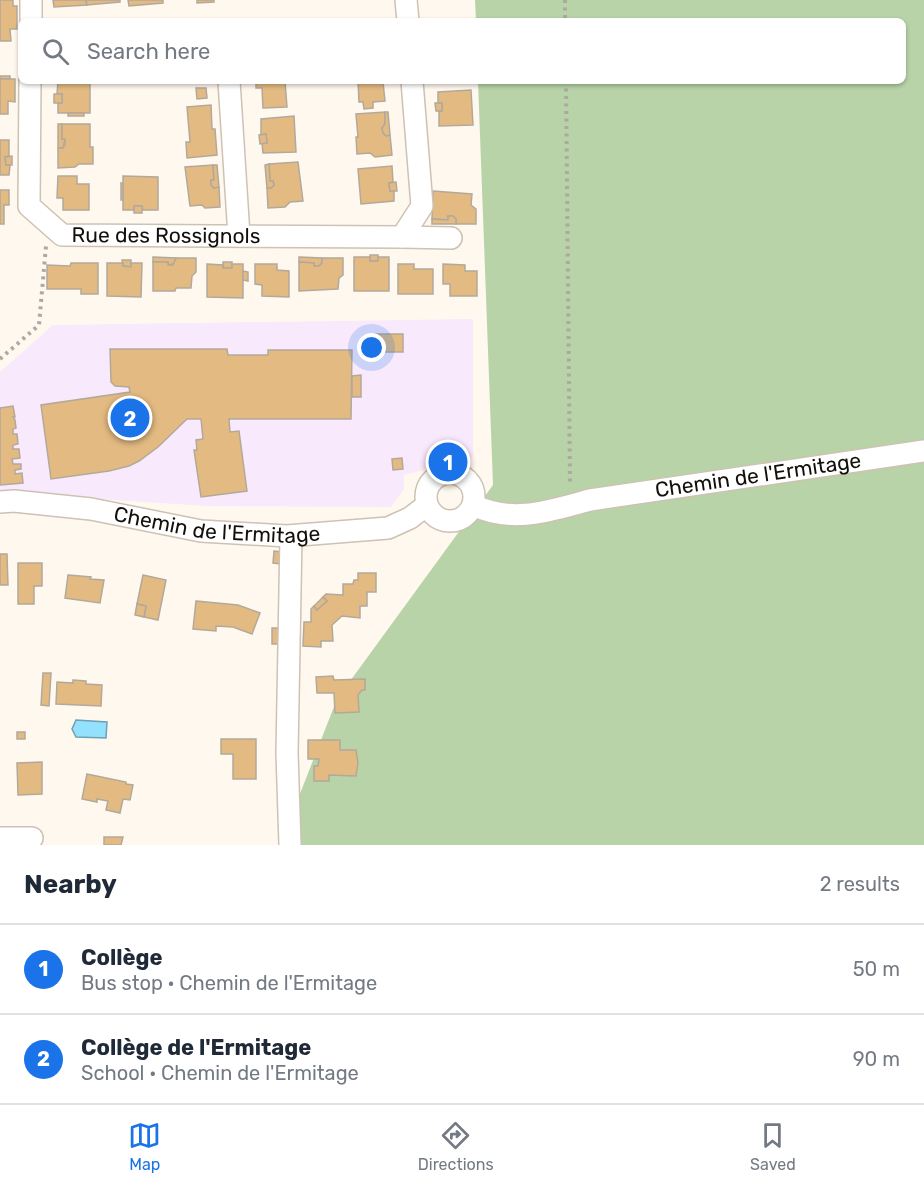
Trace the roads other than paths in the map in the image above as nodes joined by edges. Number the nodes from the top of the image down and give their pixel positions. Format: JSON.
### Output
{"nodes":[{"id":1,"x":31,"y":0,"type":"edge"},
{"id":2,"x":406,"y":0,"type":"edge"},
{"id":3,"x":31,"y":18,"type":"edge"},
{"id":4,"x":408,"y":18,"type":"edge"},
{"id":5,"x":30,"y":84,"type":"edge"},
{"id":6,"x":229,"y":84,"type":"edge"},
{"id":7,"x":412,"y":84,"type":"edge"},
{"id":8,"x":239,"y":236,"type":"junction"},
{"id":9,"x":402,"y":237,"type":"junction"},
{"id":10,"x":451,"y":238,"type":"dead end"},
{"id":11,"x":924,"y":451,"type":"edge"},
{"id":12,"x":0,"y":502,"type":"edge"},
{"id":13,"x":427,"y":505,"type":"junction"},
{"id":14,"x":473,"y":505,"type":"junction"},
{"id":15,"x":291,"y":536,"type":"junction"},
{"id":16,"x":0,"y":838,"type":"edge"},
{"id":17,"x":32,"y":838,"type":"dead end"},
{"id":18,"x":290,"y":845,"type":"edge"}],
"edges":[{"from":1,"to":3,"type":"street"},
{"from":2,"to":4,"type":"street"},
{"from":5,"to":8,"type":"street","name":"Rue des Rossignols"},
{"from":6,"to":8,"type":"street"},
{"from":7,"to":9,"type":"street"},
{"from":8,"to":9,"type":"street","name":"Rue des Rossignols"},
{"from":9,"to":10,"type":"street","name":"Rue des Rossignols"},
{"from":11,"to":14,"type":"street","name":"Chemin de l'Ermitage"},
{"from":12,"to":15,"type":"street","name":"Chemin de l'Ermitage"},
{"from":13,"to":14,"type":"street"},
{"from":13,"to":14,"type":"street"},
{"from":13,"to":15,"type":"street","name":"Chemin de l'Ermitage"},
{"from":15,"to":18,"type":"street"},
{"from":16,"to":17,"type":"street"}]}
